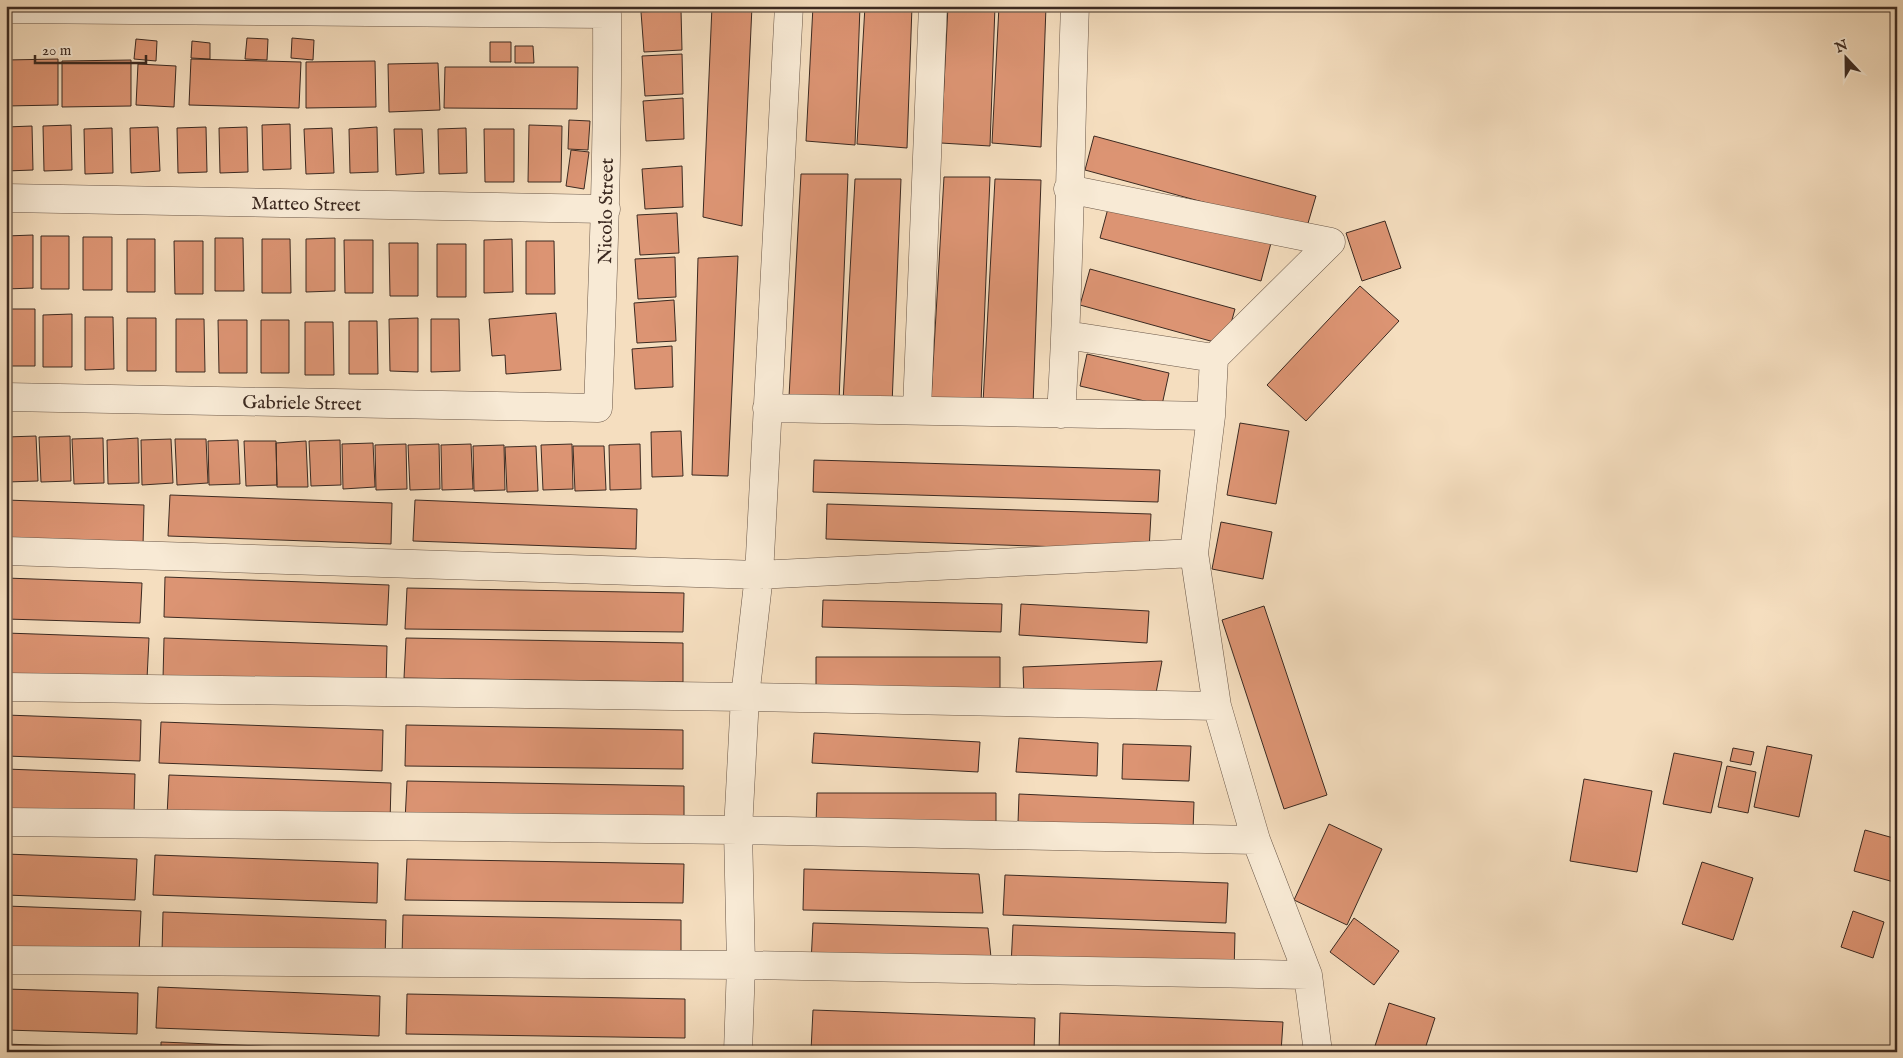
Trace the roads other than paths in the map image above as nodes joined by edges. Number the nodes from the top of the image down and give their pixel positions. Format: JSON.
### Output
{"nodes":[{"id":1,"x":789,"y":6,"type":"edge"},
{"id":2,"x":933,"y":6,"type":"edge"},
{"id":3,"x":1075,"y":6,"type":"edge"},
{"id":4,"x":6,"y":9,"type":"edge"},
{"id":5,"x":1068,"y":189,"type":"junction"},
{"id":6,"x":6,"y":198,"type":"edge"},
{"id":7,"x":606,"y":209,"type":"junction"},
{"id":8,"x":1066,"y":335,"type":"junction"},
{"id":9,"x":1214,"y":358,"type":"junction"},
{"id":10,"x":6,"y":397,"type":"edge"},
{"id":11,"x":598,"y":408,"type":"joint"},
{"id":12,"x":767,"y":408,"type":"junction"},
{"id":13,"x":916,"y":409,"type":"junction"},
{"id":14,"x":1061,"y":414,"type":"junction"},
{"id":15,"x":1211,"y":416,"type":"junction"},
{"id":16,"x":6,"y":551,"type":"edge"},
{"id":17,"x":1194,"y":553,"type":"junction"},
{"id":18,"x":759,"y":575,"type":"junction"},
{"id":19,"x":6,"y":687,"type":"edge"},
{"id":20,"x":745,"y":697,"type":"junction"},
{"id":21,"x":1217,"y":706,"type":"junction"},
{"id":22,"x":6,"y":822,"type":"edge"},
{"id":23,"x":738,"y":830,"type":"junction"},
{"id":24,"x":1256,"y":840,"type":"junction"},
{"id":25,"x":6,"y":960,"type":"edge"},
{"id":26,"x":741,"y":965,"type":"junction"},
{"id":27,"x":1308,"y":976,"type":"junction"},
{"id":28,"x":738,"y":1052,"type":"edge"},
{"id":29,"x":1318,"y":1052,"type":"edge"}],
"edges":[{"from":1,"to":12,"type":"street"},
{"from":2,"to":13,"type":"street"},
{"from":3,"to":5,"type":"street"},
{"from":4,"to":7,"type":"street","name":"Nicolo Street"},
{"from":5,"to":8,"type":"street"},
{"from":5,"to":9,"type":"street"},
{"from":6,"to":7,"type":"street","name":"Matteo Street"},
{"from":7,"to":11,"type":"street","name":"Nicolo Street"},
{"from":8,"to":9,"type":"street"},
{"from":8,"to":14,"type":"street"},
{"from":9,"to":15,"type":"street"},
{"from":10,"to":11,"type":"street","name":"Gabriele Street"},
{"from":12,"to":13,"type":"street"},
{"from":12,"to":18,"type":"street"},
{"from":13,"to":14,"type":"street"},
{"from":14,"to":15,"type":"street"},
{"from":15,"to":17,"type":"street"},
{"from":16,"to":18,"type":"street"},
{"from":17,"to":18,"type":"street"},
{"from":17,"to":21,"type":"street"},
{"from":18,"to":20,"type":"street"},
{"from":19,"to":20,"type":"street"},
{"from":20,"to":21,"type":"street"},
{"from":20,"to":23,"type":"street"},
{"from":21,"to":24,"type":"street"},
{"from":22,"to":23,"type":"street"},
{"from":23,"to":24,"type":"street"},
{"from":23,"to":26,"type":"street"},
{"from":24,"to":27,"type":"street"},
{"from":25,"to":26,"type":"street"},
{"from":26,"to":27,"type":"street"},
{"from":26,"to":28,"type":"street"},
{"from":27,"to":29,"type":"street"}]}
